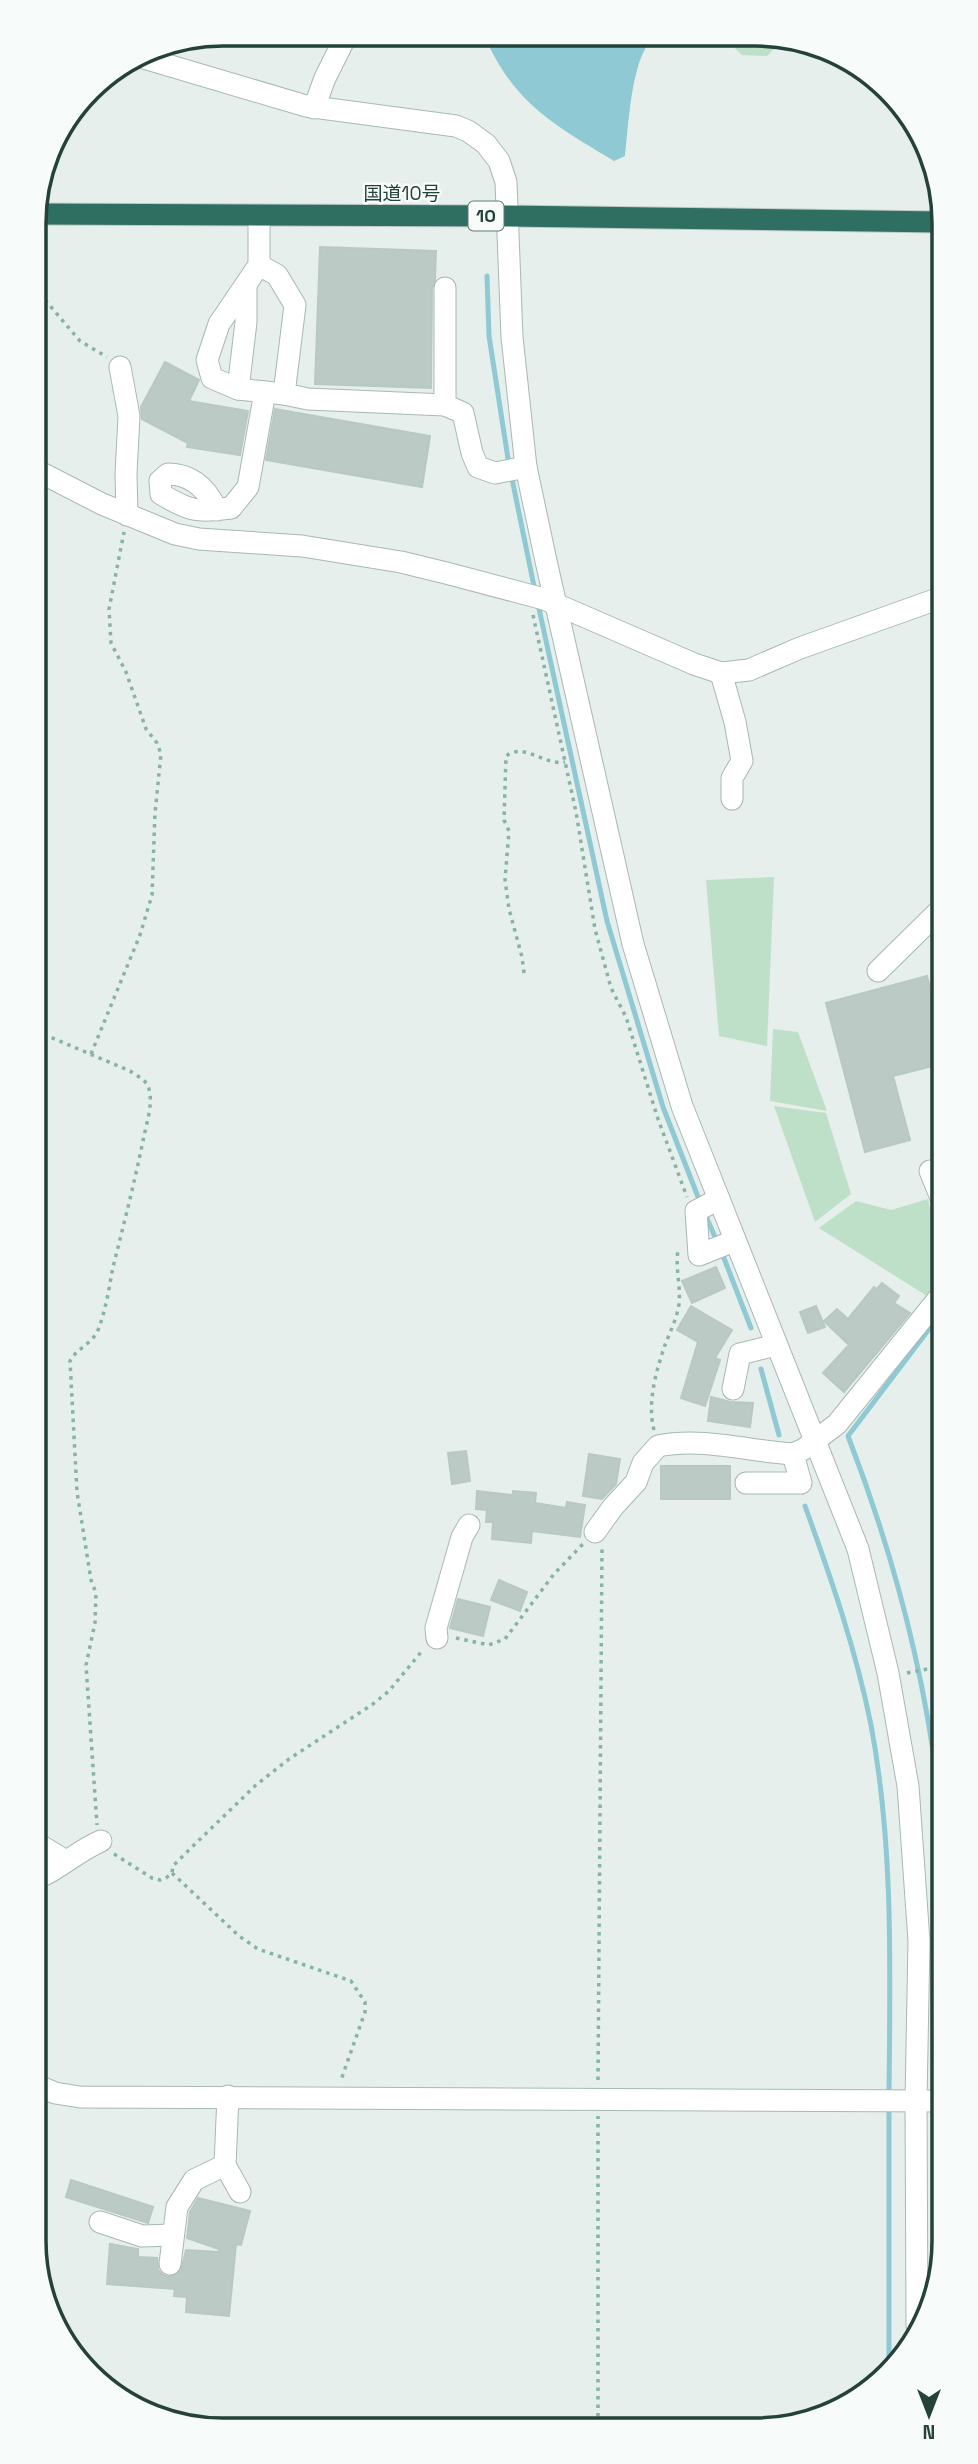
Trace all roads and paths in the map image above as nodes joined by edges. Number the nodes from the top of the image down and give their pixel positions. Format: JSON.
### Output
{"nodes":[{"id":1,"x":341,"y":46,"type":"edge"},
{"id":2,"x":152,"y":60,"type":"edge"},
{"id":3,"x":314,"y":108,"type":"junction"},
{"id":4,"x":46,"y":214,"type":"edge"},
{"id":5,"x":259,"y":216,"type":"junction"},
{"id":6,"x":508,"y":216,"type":"junction"},
{"id":7,"x":932,"y":222,"type":"edge"},
{"id":8,"x":259,"y":265,"type":"junction"},
{"id":9,"x":246,"y":285,"type":"junction"},
{"id":10,"x":445,"y":288,"type":"dead end"},
{"id":11,"x":46,"y":301,"type":"edge"},
{"id":12,"x":120,"y":367,"type":"joint"},
{"id":13,"x":237,"y":389,"type":"junction"},
{"id":14,"x":275,"y":393,"type":"junction"},
{"id":15,"x":445,"y":405,"type":"junction"},
{"id":16,"x":515,"y":469,"type":"junction"},
{"id":17,"x":46,"y":475,"type":"edge"},
{"id":18,"x":127,"y":506,"type":"junction"},
{"id":19,"x":539,"y":599,"type":"junction"},
{"id":20,"x":932,"y":601,"type":"edge"},
{"id":21,"x":722,"y":673,"type":"junction"},
{"id":22,"x":565,"y":762,"type":"junction"},
{"id":23,"x":732,"y":799,"type":"dead end"},
{"id":24,"x":932,"y":917,"type":"edge"},
{"id":25,"x":878,"y":971,"type":"dead end"},
{"id":26,"x":524,"y":973,"type":"dead end"},
{"id":27,"x":46,"y":1036,"type":"edge"},
{"id":28,"x":91,"y":1055,"type":"junction"},
{"id":29,"x":930,"y":1171,"type":"dead end"},
{"id":30,"x":932,"y":1176,"type":"edge"},
{"id":31,"x":705,"y":1206,"type":"junction"},
{"id":32,"x":680,"y":1240,"type":"dead end"},
{"id":33,"x":724,"y":1245,"type":"junction"},
{"id":34,"x":932,"y":1306,"type":"edge"},
{"id":35,"x":776,"y":1345,"type":"junction"},
{"id":36,"x":733,"y":1389,"type":"dead end"},
{"id":37,"x":816,"y":1440,"type":"junction"},
{"id":38,"x":658,"y":1446,"type":"junction"},
{"id":39,"x":793,"y":1454,"type":"junction"},
{"id":40,"x":746,"y":1483,"type":"dead end"},
{"id":41,"x":469,"y":1525,"type":"dead end"},
{"id":42,"x":595,"y":1532,"type":"junction"},
{"id":43,"x":437,"y":1638,"type":"junction"},
{"id":44,"x":932,"y":1668,"type":"edge"},
{"id":45,"x":912,"y":1673,"type":"dead end"},
{"id":46,"x":101,"y":1841,"type":"junction"},
{"id":47,"x":46,"y":1849,"type":"edge"},
{"id":48,"x":66,"y":1861,"type":"junction"},
{"id":49,"x":46,"y":1873,"type":"edge"},
{"id":50,"x":172,"y":1873,"type":"junction"},
{"id":51,"x":46,"y":2089,"type":"edge"},
{"id":52,"x":228,"y":2096,"type":"junction"},
{"id":53,"x":598,"y":2098,"type":"junction"},
{"id":54,"x":336,"y":2099,"type":"junction"},
{"id":55,"x":898,"y":2101,"type":"junction"},
{"id":56,"x":932,"y":2101,"type":"edge"},
{"id":57,"x":225,"y":2165,"type":"junction"},
{"id":58,"x":240,"y":2192,"type":"dead end"},
{"id":59,"x":100,"y":2222,"type":"dead end"},
{"id":60,"x":173,"y":2235,"type":"junction"},
{"id":61,"x":170,"y":2264,"type":"dead end"},
{"id":62,"x":916,"y":2315,"type":"edge"},
{"id":63,"x":598,"y":2418,"type":"edge"}],
"edges":[{"from":1,"to":3,"type":"street"},
{"from":2,"to":3,"type":"street"},
{"from":3,"to":6,"type":"street"},
{"from":4,"to":5,"type":"highway","name":"国道10号","number":"10"},
{"from":5,"to":6,"type":"highway","name":"国道10号","number":"10"},
{"from":5,"to":8,"type":"street"},
{"from":6,"to":7,"type":"highway","name":"国道10号","number":"10"},
{"from":6,"to":16,"type":"street"},
{"from":8,"to":9,"type":"street"},
{"from":8,"to":14,"type":"street"},
{"from":9,"to":13,"type":"street"},
{"from":9,"to":13,"type":"street"},
{"from":10,"to":15,"type":"street"},
{"from":11,"to":12,"type":"path"},
{"from":12,"to":18,"type":"street"},
{"from":13,"to":14,"type":"street"},
{"from":14,"to":15,"type":"street"},
{"from":14,"to":18,"type":"street"},
{"from":15,"to":16,"type":"street"},
{"from":16,"to":19,"type":"street"},
{"from":17,"to":18,"type":"street"},
{"from":18,"to":19,"type":"street"},
{"from":18,"to":28,"type":"path"},
{"from":19,"to":21,"type":"street"},
{"from":19,"to":22,"type":"path"},
{"from":19,"to":31,"type":"street"},
{"from":20,"to":21,"type":"street"},
{"from":21,"to":23,"type":"street"},
{"from":22,"to":26,"type":"path"},
{"from":22,"to":31,"type":"path"},
{"from":24,"to":25,"type":"street"},
{"from":27,"to":28,"type":"path"},
{"from":28,"to":46,"type":"path"},
{"from":29,"to":30,"type":"street"},
{"from":31,"to":33,"type":"street"},
{"from":31,"to":33,"type":"street"},
{"from":32,"to":38,"type":"path"},
{"from":33,"to":35,"type":"street"},
{"from":34,"to":37,"type":"street"},
{"from":35,"to":36,"type":"street"},
{"from":35,"to":37,"type":"street"},
{"from":37,"to":39,"type":"street"},
{"from":37,"to":55,"type":"street"},
{"from":38,"to":39,"type":"street"},
{"from":38,"to":42,"type":"street"},
{"from":39,"to":40,"type":"street"},
{"from":41,"to":43,"type":"street"},
{"from":42,"to":43,"type":"path"},
{"from":42,"to":53,"type":"path"},
{"from":43,"to":50,"type":"path"},
{"from":44,"to":45,"type":"path"},
{"from":46,"to":48,"type":"street"},
{"from":46,"to":50,"type":"path"},
{"from":47,"to":48,"type":"street"},
{"from":48,"to":49,"type":"street"},
{"from":50,"to":54,"type":"path"},
{"from":51,"to":52,"type":"street"},
{"from":52,"to":54,"type":"street"},
{"from":52,"to":57,"type":"street"},
{"from":53,"to":54,"type":"street"},
{"from":53,"to":55,"type":"street"},
{"from":53,"to":63,"type":"path"},
{"from":55,"to":56,"type":"street"},
{"from":55,"to":62,"type":"street"},
{"from":57,"to":58,"type":"street"},
{"from":57,"to":60,"type":"street"},
{"from":59,"to":60,"type":"street"},
{"from":60,"to":61,"type":"street"}]}
